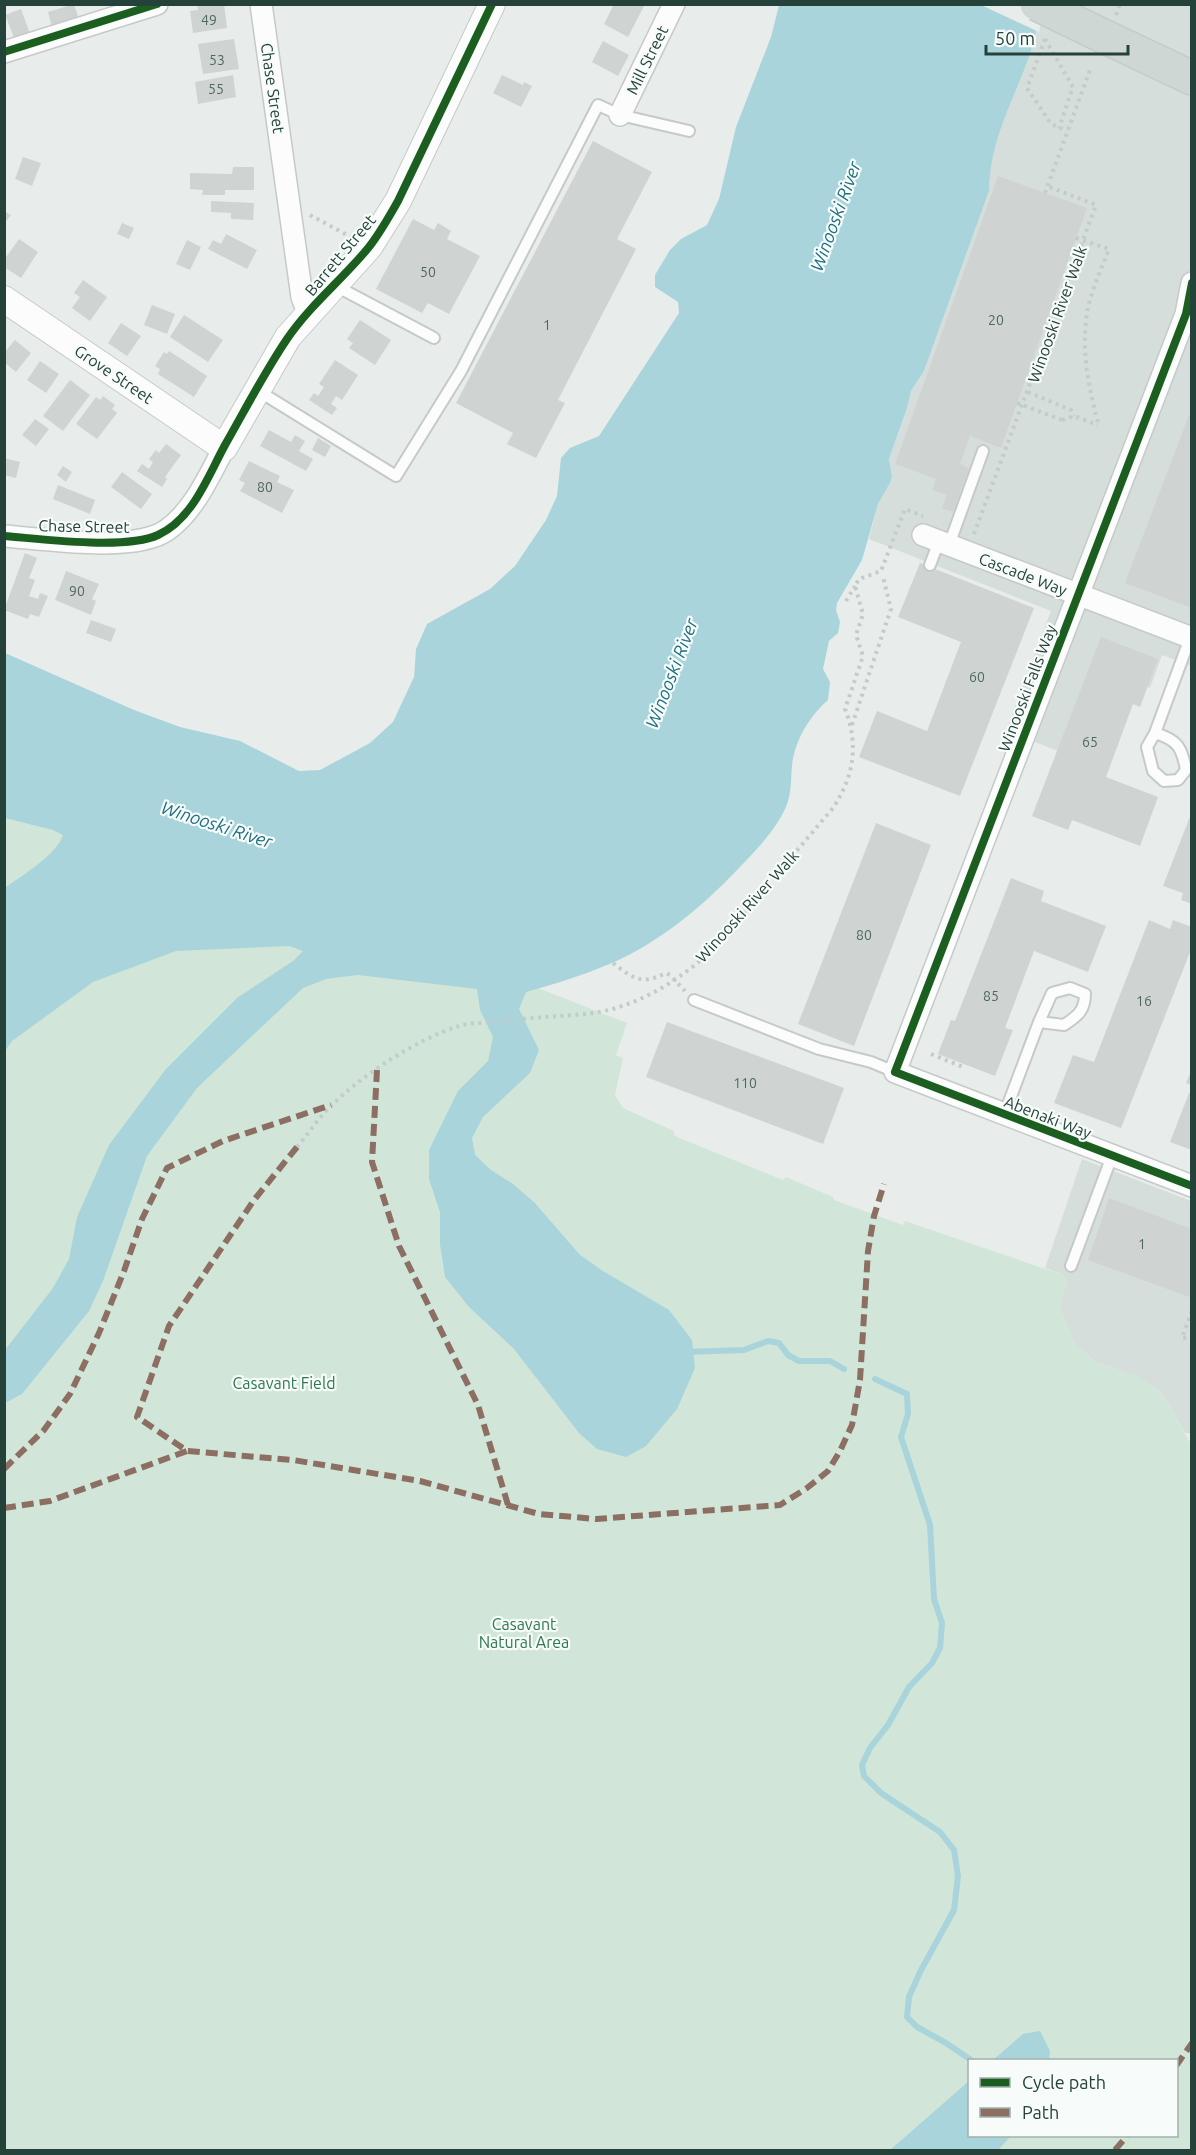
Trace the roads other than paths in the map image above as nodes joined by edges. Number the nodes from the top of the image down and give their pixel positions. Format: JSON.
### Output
{"nodes":[{"id":1,"x":158,"y":4,"type":"edge"},
{"id":2,"x":261,"y":4,"type":"edge"},
{"id":3,"x":492,"y":4,"type":"edge"},
{"id":4,"x":674,"y":4,"type":"edge"},
{"id":5,"x":1037,"y":4,"type":"edge"},
{"id":6,"x":4,"y":52,"type":"edge"},
{"id":7,"x":1191,"y":78,"type":"edge"},
{"id":8,"x":620,"y":115,"type":"junction"},
{"id":9,"x":689,"y":131,"type":"dead end"},
{"id":10,"x":1191,"y":283,"type":"edge"},
{"id":11,"x":334,"y":285,"type":"junction"},
{"id":12,"x":4,"y":299,"type":"edge"},
{"id":13,"x":1189,"y":311,"type":"edge"},
{"id":14,"x":308,"y":313,"type":"junction"},
{"id":15,"x":434,"y":338,"type":"dead end"},
{"id":16,"x":257,"y":390,"type":"junction"},
{"id":17,"x":224,"y":448,"type":"junction"},
{"id":18,"x":983,"y":451,"type":"dead end"},
{"id":19,"x":4,"y":536,"type":"edge"},
{"id":20,"x":937,"y":541,"type":"junction"},
{"id":21,"x":930,"y":565,"type":"dead end"},
{"id":22,"x":1078,"y":595,"type":"junction"},
{"id":23,"x":1191,"y":638,"type":"edge"},
{"id":24,"x":1155,"y":733,"type":"junction"},
{"id":25,"x":694,"y":1000,"type":"dead end"},
{"id":26,"x":1039,"y":1022,"type":"junction"},
{"id":27,"x":895,"y":1072,"type":"junction"},
{"id":28,"x":1004,"y":1115,"type":"junction"},
{"id":29,"x":1112,"y":1156,"type":"junction"},
{"id":30,"x":1191,"y":1186,"type":"edge"},
{"id":31,"x":1071,"y":1266,"type":"dead end"}],
"edges":[{"from":1,"to":6,"type":"street"},
{"from":2,"to":14,"type":"street","name":"Chase Street"},
{"from":3,"to":11,"type":"street","name":"Barrett Street"},
{"from":4,"to":8,"type":"street","name":"Mill Street"},
{"from":5,"to":7,"type":"main road","bridge":true},
{"from":8,"to":9,"type":"lane"},
{"from":8,"to":16,"type":"lane"},
{"from":10,"to":13,"type":"street","name":"Winooski Falls Way"},
{"from":11,"to":14,"type":"street","name":"Barrett Street"},
{"from":11,"to":15,"type":"lane"},
{"from":12,"to":17,"type":"street","name":"Grove Street"},
{"from":13,"to":22,"type":"street","name":"Winooski Falls Way"},
{"from":14,"to":16,"type":"street","name":"Barrett Street"},
{"from":16,"to":17,"type":"street","name":"Barrett Street"},
{"from":17,"to":19,"type":"street","name":"Chase Street"},
{"from":18,"to":20,"type":"lane"},
{"from":20,"to":21,"type":"lane"},
{"from":20,"to":22,"type":"street","name":"Cascade Way"},
{"from":22,"to":23,"type":"street","name":"Cascade Way"},
{"from":22,"to":27,"type":"street","name":"Winooski Falls Way"},
{"from":23,"to":24,"type":"lane"},
{"from":24,"to":24,"type":"lane"},
{"from":25,"to":27,"type":"lane"},
{"from":26,"to":26,"type":"lane"},
{"from":26,"to":28,"type":"lane"},
{"from":27,"to":28,"type":"street","name":"Abenaki Way"},
{"from":28,"to":29,"type":"street","name":"Abenaki Way"},
{"from":29,"to":30,"type":"street","name":"Abenaki Way"},
{"from":29,"to":31,"type":"lane"}]}
